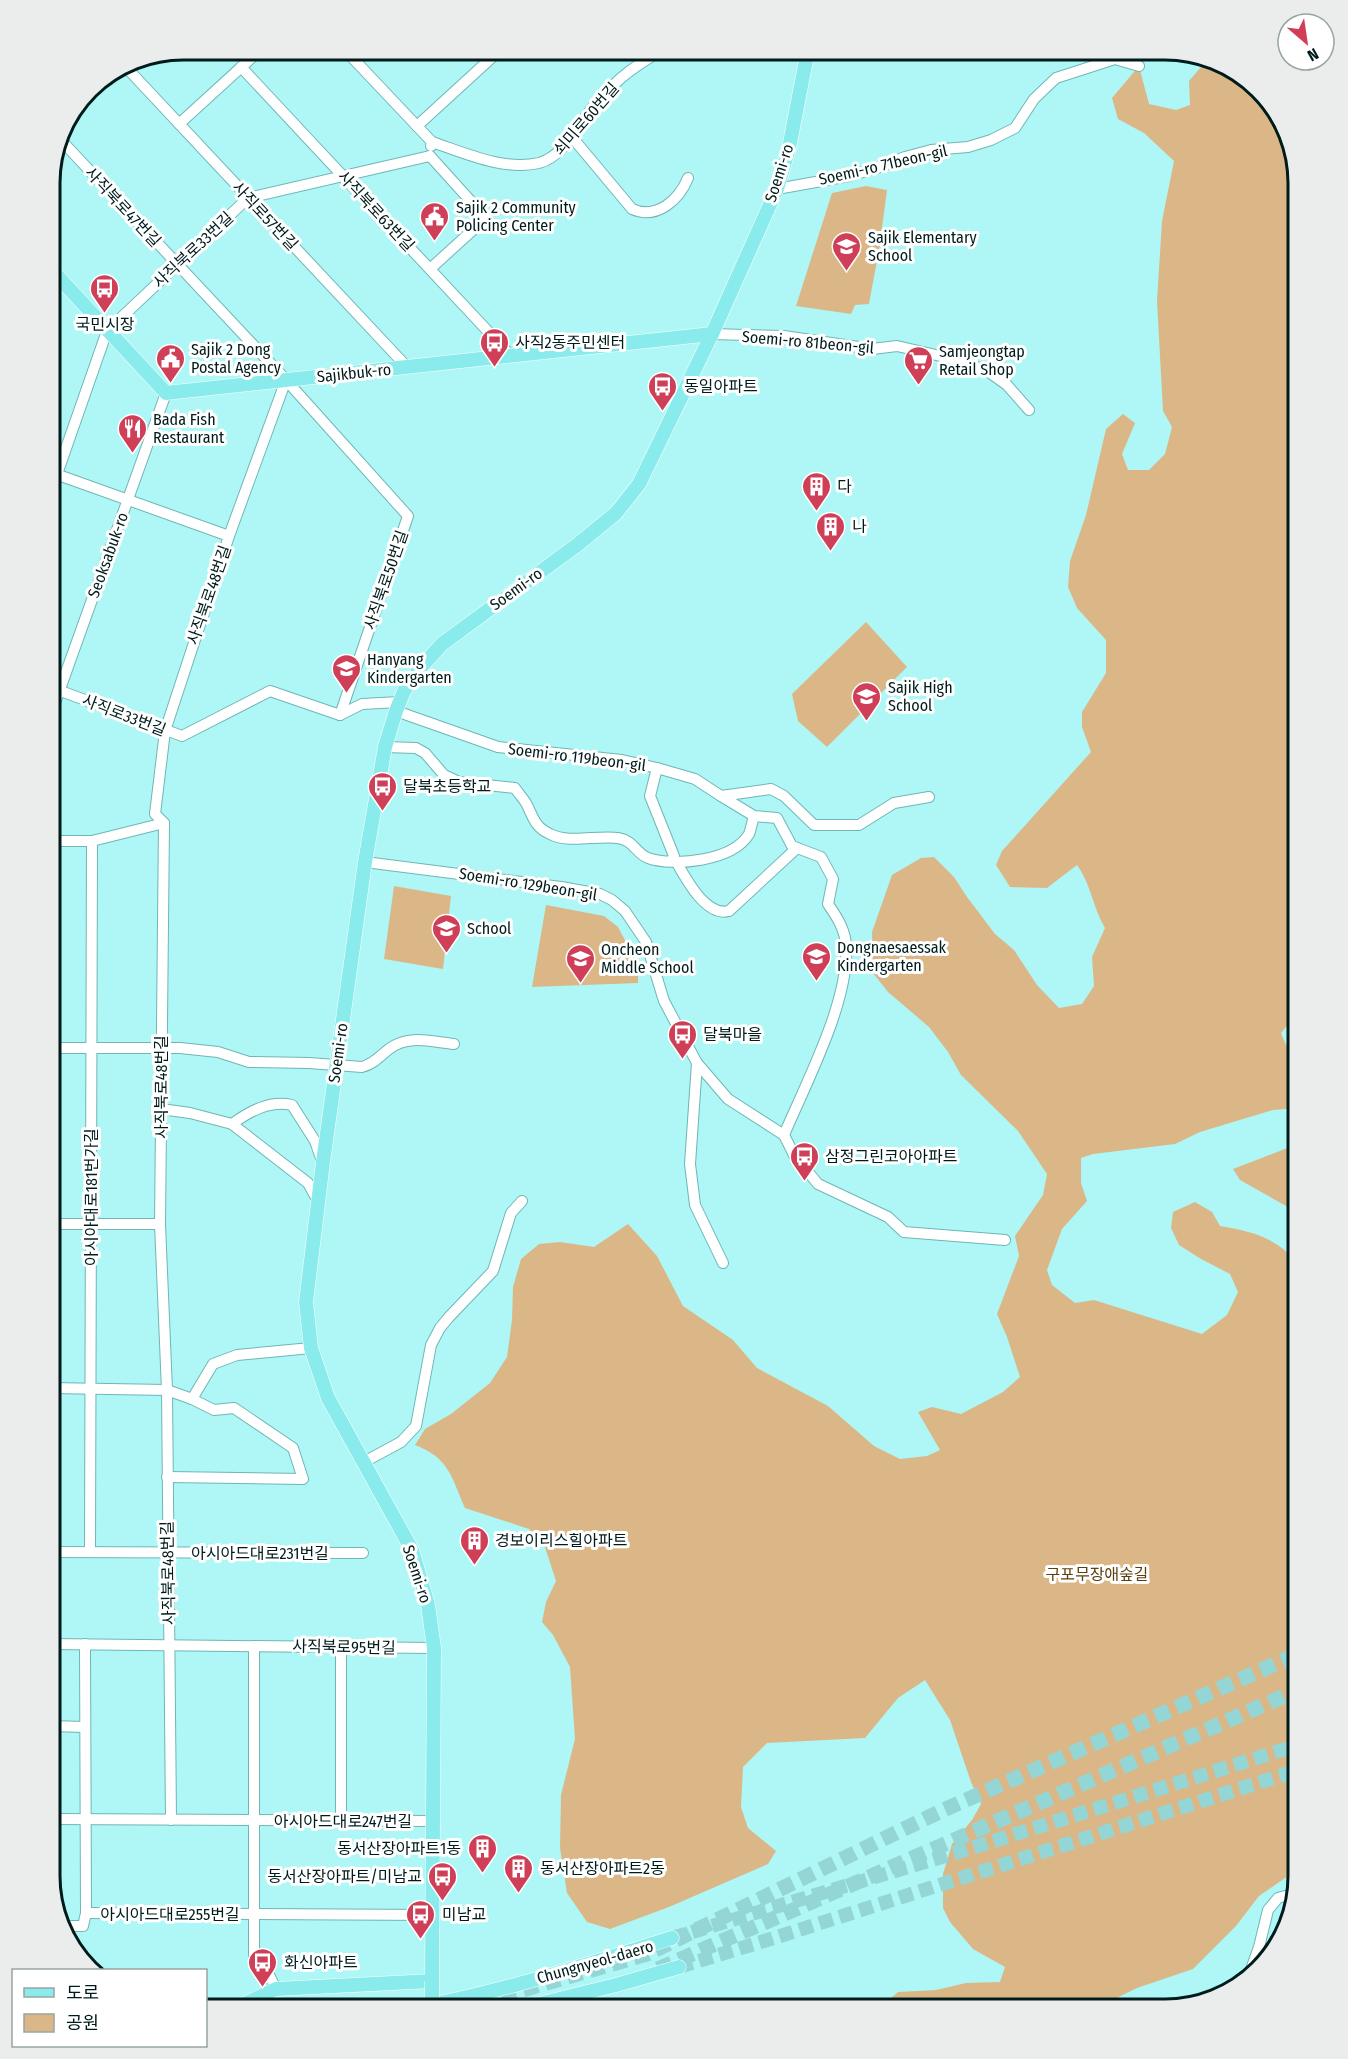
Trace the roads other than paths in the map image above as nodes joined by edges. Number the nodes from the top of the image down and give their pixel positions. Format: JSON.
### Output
{"nodes":[{"id":1,"x":249,"y":60,"type":"edge"},
{"id":2,"x":354,"y":60,"type":"edge"},
{"id":3,"x":490,"y":60,"type":"edge"},
{"id":4,"x":645,"y":60,"type":"edge"},
{"id":5,"x":806,"y":60,"type":"edge"},
{"id":6,"x":1112,"y":60,"type":"edge"},
{"id":7,"x":1118,"y":60,"type":"edge"},
{"id":8,"x":1139,"y":66,"type":"dead end"},
{"id":9,"x":241,"y":67,"type":"junction"},
{"id":10,"x":130,"y":72,"type":"edge"},
{"id":11,"x":179,"y":124,"type":"junction"},
{"id":12,"x":417,"y":126,"type":"junction"},
{"id":13,"x":571,"y":136,"type":"junction"},
{"id":14,"x":432,"y":142,"type":"junction"},
{"id":15,"x":66,"y":146,"type":"edge"},
{"id":16,"x":430,"y":156,"type":"junction"},
{"id":17,"x":343,"y":177,"type":"junction"},
{"id":18,"x":687,"y":178,"type":"dead end"},
{"id":19,"x":777,"y":189,"type":"junction"},
{"id":20,"x":248,"y":198,"type":"junction"},
{"id":21,"x":178,"y":265,"type":"junction"},
{"id":22,"x":430,"y":269,"type":"junction"},
{"id":23,"x":60,"y":279,"type":"edge"},
{"id":24,"x":107,"y":331,"type":"junction"},
{"id":25,"x":712,"y":334,"type":"junction"},
{"id":26,"x":512,"y":356,"type":"junction"},
{"id":27,"x":407,"y":367,"type":"junction"},
{"id":28,"x":286,"y":380,"type":"junction"},
{"id":29,"x":166,"y":393,"type":"junction"},
{"id":30,"x":1029,"y":410,"type":"dead end"},
{"id":31,"x":60,"y":455,"type":"edge"},
{"id":32,"x":60,"y":476,"type":"edge"},
{"id":33,"x":128,"y":500,"type":"junction"},
{"id":34,"x":230,"y":536,"type":"junction"},
{"id":35,"x":60,"y":674,"type":"edge"},
{"id":36,"x":60,"y":691,"type":"edge"},
{"id":37,"x":397,"y":707,"type":"junction"},
{"id":38,"x":340,"y":715,"type":"junction"},
{"id":39,"x":165,"y":731,"type":"junction"},
{"id":40,"x":386,"y":747,"type":"junction"},
{"id":41,"x":657,"y":768,"type":"junction"},
{"id":42,"x":721,"y":796,"type":"junction"},
{"id":43,"x":929,"y":797,"type":"dead end"},
{"id":44,"x":754,"y":816,"type":"junction"},
{"id":45,"x":164,"y":823,"type":"junction"},
{"id":46,"x":60,"y":841,"type":"edge"},
{"id":47,"x":92,"y":841,"type":"junction"},
{"id":48,"x":797,"y":848,"type":"junction"},
{"id":49,"x":364,"y":862,"type":"junction"},
{"id":50,"x":674,"y":862,"type":"junction"},
{"id":51,"x":453,"y":1044,"type":"dead end"},
{"id":52,"x":60,"y":1048,"type":"edge"},
{"id":53,"x":92,"y":1048,"type":"junction"},
{"id":54,"x":161,"y":1048,"type":"junction"},
{"id":55,"x":697,"y":1063,"type":"junction"},
{"id":56,"x":336,"y":1065,"type":"junction"},
{"id":57,"x":161,"y":1109,"type":"junction"},
{"id":58,"x":232,"y":1124,"type":"junction"},
{"id":59,"x":784,"y":1135,"type":"junction"},
{"id":60,"x":323,"y":1162,"type":"junction"},
{"id":61,"x":318,"y":1201,"type":"junction"},
{"id":62,"x":522,"y":1201,"type":"dead end"},
{"id":63,"x":60,"y":1224,"type":"edge"},
{"id":64,"x":91,"y":1224,"type":"junction"},
{"id":65,"x":160,"y":1224,"type":"junction"},
{"id":66,"x":1005,"y":1240,"type":"dead end"},
{"id":67,"x":723,"y":1263,"type":"dead end"},
{"id":68,"x":311,"y":1348,"type":"junction"},
{"id":69,"x":60,"y":1388,"type":"edge"},
{"id":70,"x":91,"y":1389,"type":"junction"},
{"id":71,"x":167,"y":1390,"type":"junction"},
{"id":72,"x":192,"y":1399,"type":"junction"},
{"id":73,"x":363,"y":1462,"type":"junction"},
{"id":74,"x":167,"y":1478,"type":"junction"},
{"id":75,"x":60,"y":1552,"type":"edge"},
{"id":76,"x":90,"y":1552,"type":"junction"},
{"id":77,"x":168,"y":1552,"type":"junction"},
{"id":78,"x":363,"y":1553,"type":"dead end"},
{"id":79,"x":60,"y":1644,"type":"edge"},
{"id":80,"x":85,"y":1644,"type":"junction"},
{"id":81,"x":169,"y":1645,"type":"junction"},
{"id":82,"x":254,"y":1646,"type":"junction"},
{"id":83,"x":341,"y":1647,"type":"junction"},
{"id":84,"x":434,"y":1648,"type":"junction"},
{"id":85,"x":60,"y":1726,"type":"edge"},
{"id":86,"x":85,"y":1727,"type":"junction"},
{"id":87,"x":60,"y":1820,"type":"edge"},
{"id":88,"x":85,"y":1820,"type":"junction"},
{"id":89,"x":171,"y":1820,"type":"junction"},
{"id":90,"x":253,"y":1820,"type":"junction"},
{"id":91,"x":341,"y":1821,"type":"junction"},
{"id":92,"x":432,"y":1821,"type":"junction"},
{"id":93,"x":1286,"y":1897,"type":"edge"},
{"id":94,"x":86,"y":1913,"type":"junction"},
{"id":95,"x":253,"y":1914,"type":"junction"},
{"id":96,"x":433,"y":1915,"type":"junction"},
{"id":97,"x":70,"y":1926,"type":"edge"},
{"id":98,"x":672,"y":1938,"type":"tunnel mouth"},
{"id":99,"x":1254,"y":1961,"type":"edge"},
{"id":100,"x":679,"y":1967,"type":"tunnel mouth"},
{"id":101,"x":432,"y":1981,"type":"junction"},
{"id":102,"x":276,"y":1989,"type":"junction"},
{"id":103,"x":255,"y":1999,"type":"edge"},
{"id":104,"x":432,"y":1999,"type":"edge"},
{"id":105,"x":460,"y":1999,"type":"edge"},
{"id":106,"x":559,"y":1999,"type":"edge"}],
"edges":[{"from":1,"to":9,"type":"street"},
{"from":2,"to":12,"type":"street"},
{"from":3,"to":12,"type":"street"},
{"from":4,"to":13,"type":"street","name":"쇠미로60번길"},
{"from":5,"to":19,"type":"main road","name":"Soemi-ro"},
{"from":6,"to":19,"type":"street","name":"Soemi-ro 71beon-gil"},
{"from":7,"to":8,"type":"street","name":"Soemi-ro 71beon-gil"},
{"from":9,"to":11,"type":"street"},
{"from":9,"to":17,"type":"street","name":"사직북로63번길"},
{"from":10,"to":11,"type":"street","name":"사직로57번길"},
{"from":11,"to":20,"type":"street","name":"사직로57번길"},
{"from":12,"to":14,"type":"street"},
{"from":13,"to":14,"type":"street","name":"쇠미로60번길"},
{"from":13,"to":18,"type":"street"},
{"from":14,"to":16,"type":"street"},
{"from":15,"to":21,"type":"street","name":"사직북로47번길"},
{"from":16,"to":17,"type":"street","name":"사직북로33번길"},
{"from":16,"to":22,"type":"street"},
{"from":17,"to":20,"type":"street","name":"사직북로33번길"},
{"from":17,"to":22,"type":"street","name":"사직북로63번길"},
{"from":19,"to":25,"type":"main road","name":"Soemi-ro"},
{"from":20,"to":21,"type":"street","name":"사직북로33번길"},
{"from":20,"to":27,"type":"street","name":"사직로57번길"},
{"from":21,"to":24,"type":"street","name":"사직북로33번길"},
{"from":21,"to":28,"type":"street","name":"사직북로47번길"},
{"from":22,"to":26,"type":"street","name":"사직북로63번길"},
{"from":23,"to":24,"type":"main road"},
{"from":24,"to":29,"type":"main road"},
{"from":24,"to":31,"type":"street"},
{"from":25,"to":26,"type":"main road","name":"Sajikbuk-ro"},
{"from":25,"to":30,"type":"street","name":"Soemi-ro 81beon-gil"},
{"from":25,"to":37,"type":"main road","name":"Soemi-ro"},
{"from":26,"to":27,"type":"main road","name":"Sajikbuk-ro"},
{"from":27,"to":28,"type":"main road","name":"Sajikbuk-ro"},
{"from":28,"to":29,"type":"main road","name":"Sajikbuk-ro"},
{"from":28,"to":34,"type":"street","name":"사직북로48번길"},
{"from":28,"to":38,"type":"street","name":"사직북로50번길"},
{"from":29,"to":33,"type":"street","name":"Seoksabuk-ro"},
{"from":32,"to":33,"type":"street"},
{"from":33,"to":34,"type":"street"},
{"from":33,"to":35,"type":"street","name":"Seoksabuk-ro"},
{"from":34,"to":39,"type":"street","name":"사직북로48번길"},
{"from":36,"to":39,"type":"street","name":"사직로33번길"},
{"from":37,"to":38,"type":"street"},
{"from":37,"to":40,"type":"main road","name":"Soemi-ro"},
{"from":37,"to":41,"type":"street","name":"Soemi-ro 119beon-gil"},
{"from":38,"to":39,"type":"street","name":"사직로33번길"},
{"from":39,"to":45,"type":"street","name":"사직북로48번길"},
{"from":40,"to":49,"type":"main road","name":"Soemi-ro"},
{"from":40,"to":50,"type":"street"},
{"from":41,"to":42,"type":"street","name":"Soemi-ro 119beon-gil"},
{"from":41,"to":50,"type":"street","name":"Soemi-ro 119beon-gil"},
{"from":42,"to":43,"type":"street"},
{"from":42,"to":44,"type":"street","name":"Soemi-ro 119beon-gil"},
{"from":44,"to":48,"type":"street","name":"Soemi-ro 119beon-gil"},
{"from":44,"to":50,"type":"street"},
{"from":45,"to":47,"type":"street"},
{"from":45,"to":54,"type":"street","name":"사직북로48번길"},
{"from":46,"to":47,"type":"street"},
{"from":47,"to":53,"type":"street","name":"아시아대로181번가길"},
{"from":48,"to":50,"type":"street","name":"Soemi-ro 119beon-gil"},
{"from":48,"to":59,"type":"street"},
{"from":49,"to":55,"type":"street","name":"Soemi-ro 129beon-gil"},
{"from":49,"to":56,"type":"main road","name":"Soemi-ro"},
{"from":51,"to":56,"type":"street"},
{"from":52,"to":53,"type":"street"},
{"from":53,"to":54,"type":"street"},
{"from":53,"to":64,"type":"street","name":"아시아대로181번가길"},
{"from":54,"to":56,"type":"street"},
{"from":54,"to":57,"type":"street","name":"사직북로48번길"},
{"from":55,"to":59,"type":"street","name":"Soemi-ro 129beon-gil"},
{"from":55,"to":67,"type":"street"},
{"from":56,"to":60,"type":"main road","name":"Soemi-ro"},
{"from":57,"to":58,"type":"street"},
{"from":57,"to":65,"type":"street","name":"사직북로48번길"},
{"from":58,"to":60,"type":"street"},
{"from":58,"to":61,"type":"street"},
{"from":59,"to":66,"type":"street","name":"Soemi-ro 129beon-gil"},
{"from":60,"to":61,"type":"main road","name":"Soemi-ro"},
{"from":61,"to":68,"type":"main road","name":"Soemi-ro"},
{"from":62,"to":73,"type":"street"},
{"from":63,"to":64,"type":"street"},
{"from":64,"to":65,"type":"street"},
{"from":64,"to":70,"type":"street","name":"아시아대로181번가길"},
{"from":65,"to":71,"type":"street","name":"사직북로48번길"},
{"from":68,"to":72,"type":"street"},
{"from":68,"to":73,"type":"main road","name":"Soemi-ro"},
{"from":69,"to":70,"type":"street"},
{"from":70,"to":71,"type":"street"},
{"from":70,"to":76,"type":"street","name":"아시아대로181번가길"},
{"from":71,"to":72,"type":"street"},
{"from":71,"to":74,"type":"street","name":"사직북로48번길"},
{"from":72,"to":74,"type":"street"},
{"from":73,"to":84,"type":"main road","name":"Soemi-ro"},
{"from":74,"to":77,"type":"street","name":"사직북로48번길"},
{"from":75,"to":76,"type":"street","name":"아시아드대로231번길"},
{"from":76,"to":77,"type":"street","name":"아시아드대로231번길"},
{"from":77,"to":78,"type":"street","name":"아시아드대로231번길"},
{"from":77,"to":81,"type":"street","name":"사직북로48번길"},
{"from":79,"to":80,"type":"street","name":"사직북로95번길"},
{"from":80,"to":81,"type":"street","name":"사직북로95번길"},
{"from":80,"to":86,"type":"street"},
{"from":81,"to":82,"type":"street","name":"사직북로95번길"},
{"from":81,"to":89,"type":"street","name":"사직북로48번길"},
{"from":82,"to":83,"type":"street","name":"사직북로95번길"},
{"from":82,"to":90,"type":"street"},
{"from":83,"to":84,"type":"street","name":"사직북로95번길"},
{"from":83,"to":91,"type":"street"},
{"from":84,"to":92,"type":"main road","name":"Soemi-ro"},
{"from":85,"to":86,"type":"street"},
{"from":86,"to":88,"type":"street"},
{"from":87,"to":88,"type":"street","name":"아시아드대로247번길"},
{"from":88,"to":89,"type":"street","name":"아시아드대로247번길"},
{"from":88,"to":94,"type":"street"},
{"from":89,"to":90,"type":"street","name":"아시아드대로247번길"},
{"from":90,"to":91,"type":"street","name":"아시아드대로247번길"},
{"from":90,"to":95,"type":"street","name":"아시아드대로247번길"},
{"from":91,"to":92,"type":"street","name":"아시아드대로247번길"},
{"from":92,"to":96,"type":"main road","name":"Soemi-ro"},
{"from":93,"to":99,"type":"street"},
{"from":94,"to":95,"type":"street","name":"아시아드대로255번길"},
{"from":94,"to":97,"type":"street","name":"아시아드대로255번길"},
{"from":95,"to":96,"type":"street","name":"아시아드대로255번길"},
{"from":95,"to":102,"type":"street","name":"아시아드대로255번길"},
{"from":96,"to":101,"type":"main road","name":"Soemi-ro"},
{"from":98,"to":105,"type":"main road","name":"Chungnyeol-daero"},
{"from":100,"to":106,"type":"main road","name":"Chungnyeol-daero"},
{"from":101,"to":102,"type":"main road"},
{"from":101,"to":104,"type":"main road","name":"Soemi-ro","bridge":true},
{"from":102,"to":103,"type":"main road"}]}
